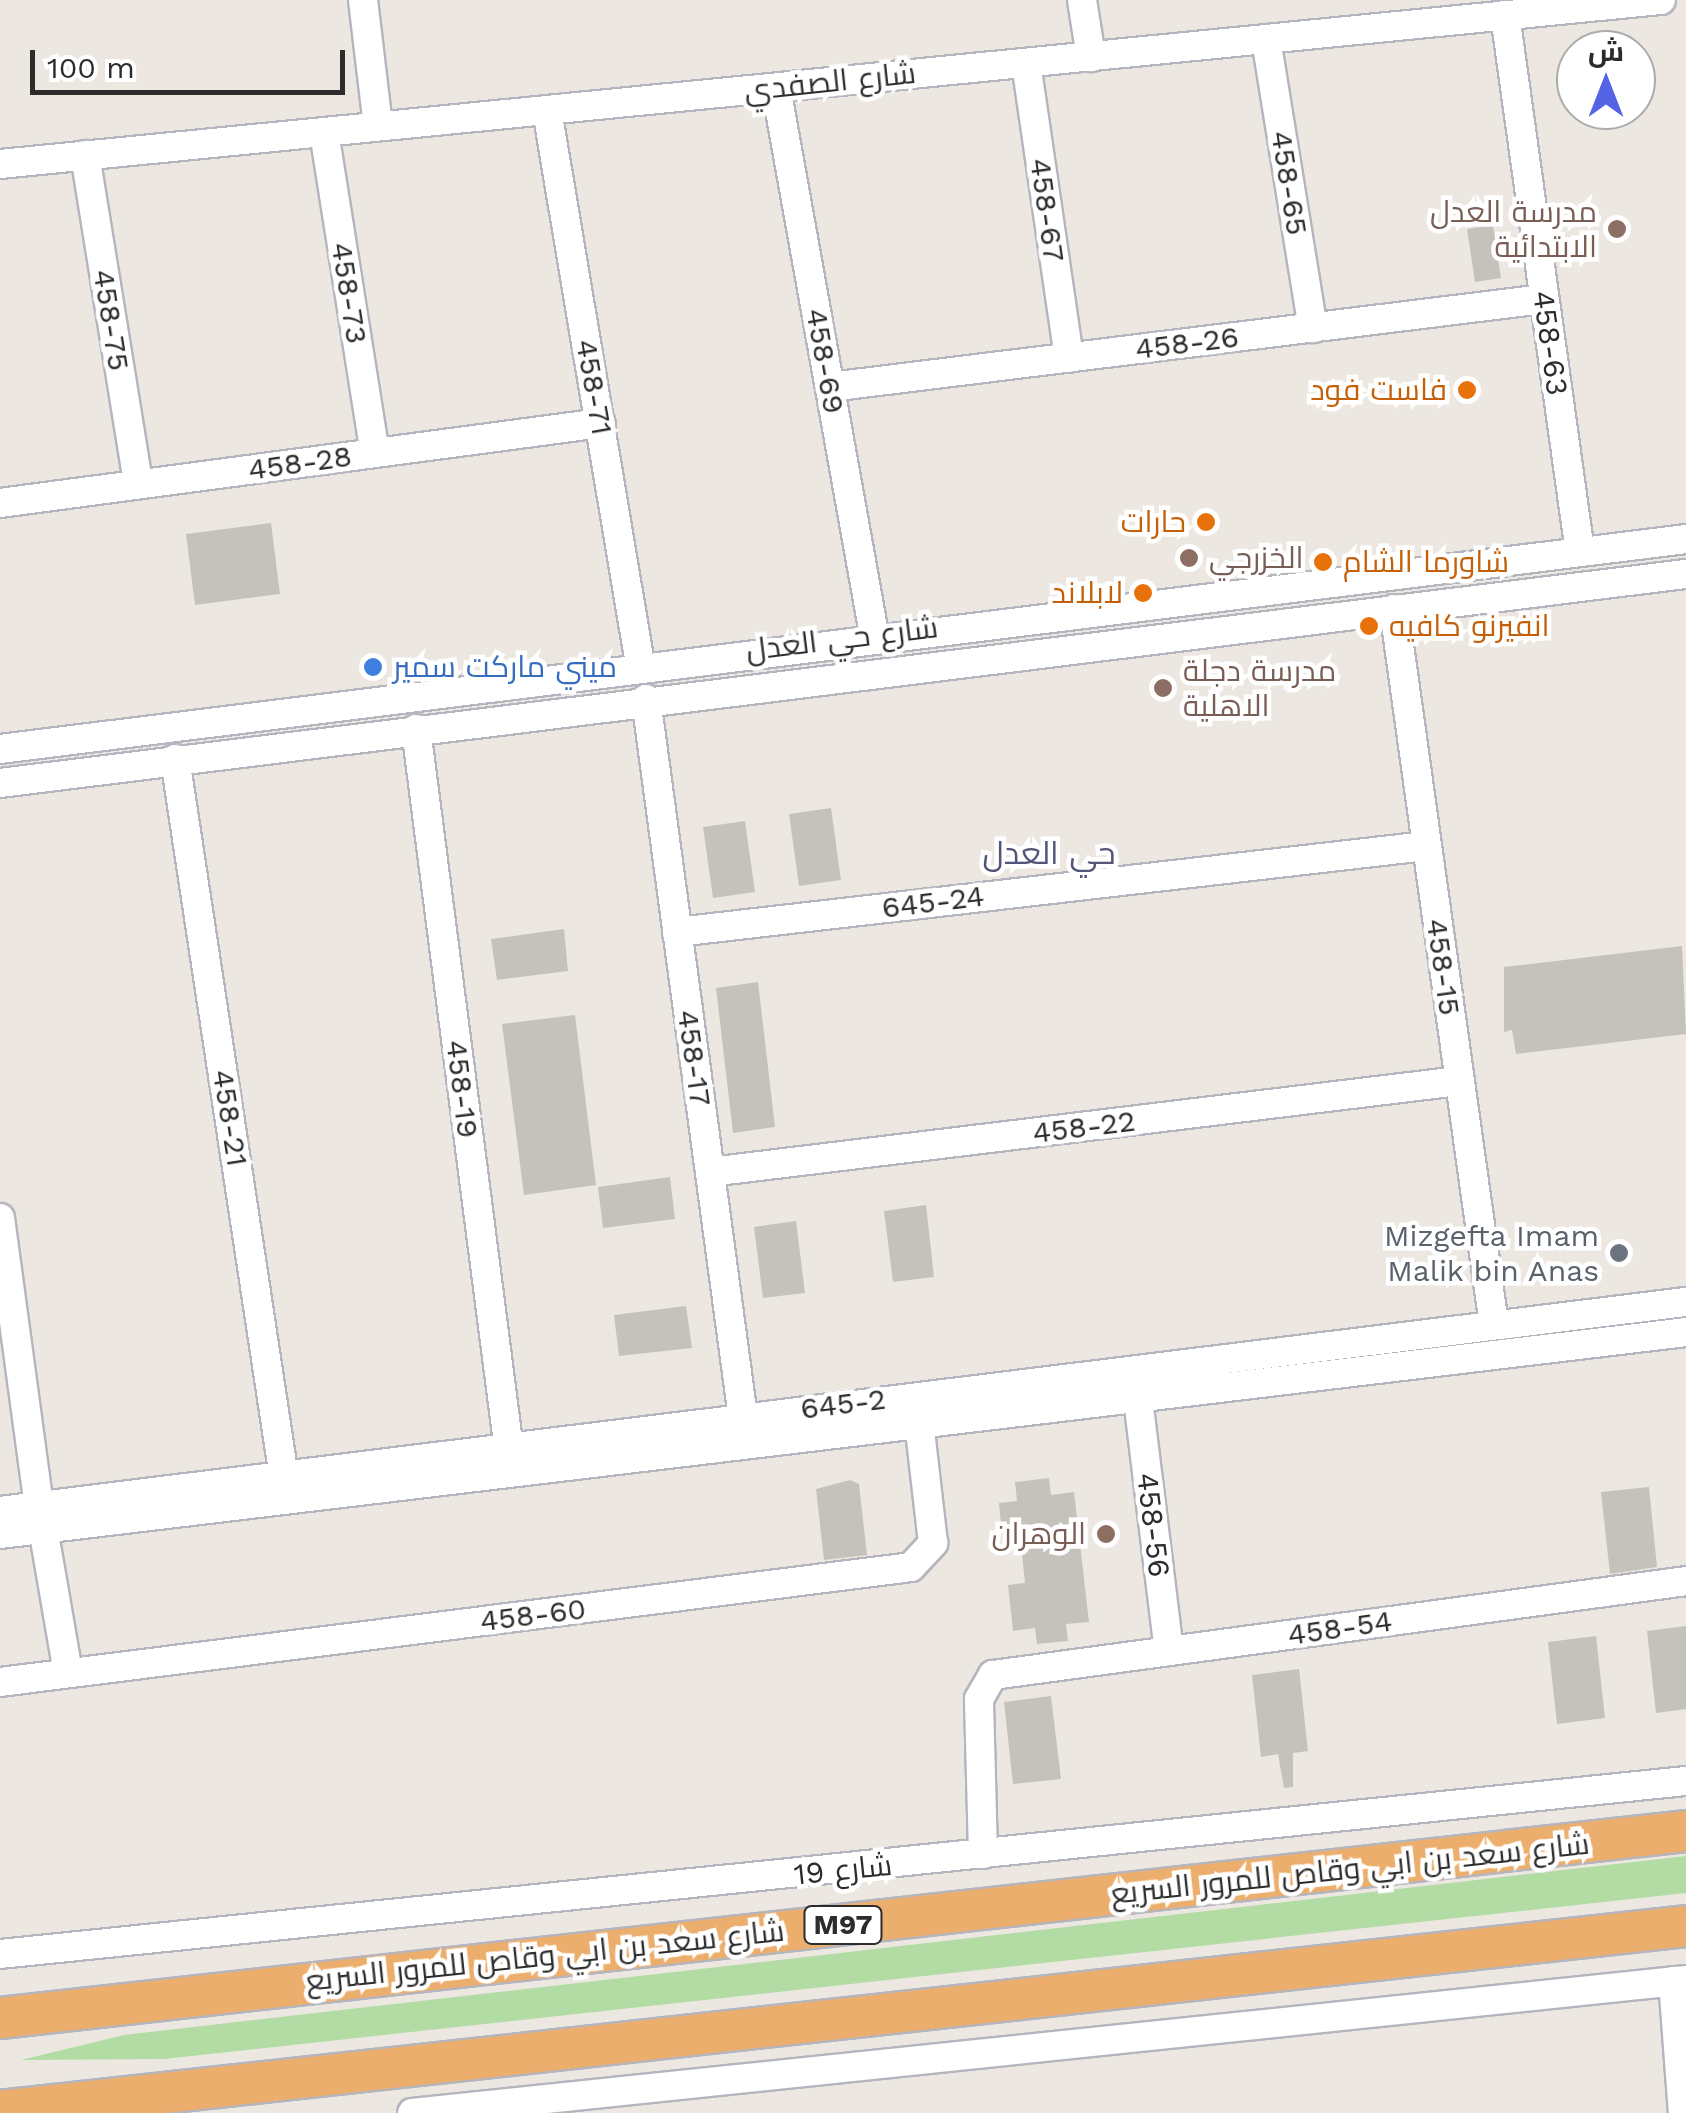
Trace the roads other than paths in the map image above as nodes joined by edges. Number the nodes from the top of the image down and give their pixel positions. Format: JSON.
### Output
{"nodes":[{"id":1,"x":363,"y":0,"type":"edge"},
{"id":2,"x":1082,"y":0,"type":"edge"},
{"id":3,"x":1661,"y":0,"type":"edge"},
{"id":4,"x":1550,"y":6,"type":"edge"},
{"id":5,"x":1505,"y":16,"type":"junction"},
{"id":6,"x":1266,"y":39,"type":"junction"},
{"id":7,"x":1091,"y":56,"type":"junction"},
{"id":8,"x":1026,"y":63,"type":"junction"},
{"id":9,"x":776,"y":88,"type":"junction"},
{"id":10,"x":548,"y":110,"type":"junction"},
{"id":11,"x":378,"y":126,"type":"junction"},
{"id":12,"x":324,"y":132,"type":"junction"},
{"id":13,"x":85,"y":155,"type":"junction"},
{"id":14,"x":0,"y":164,"type":"edge"},
{"id":15,"x":1544,"y":299,"type":"junction"},
{"id":16,"x":1313,"y":328,"type":"junction"},
{"id":17,"x":1069,"y":358,"type":"junction"},
{"id":18,"x":830,"y":387,"type":"junction"},
{"id":19,"x":601,"y":423,"type":"junction"},
{"id":20,"x":375,"y":453,"type":"junction"},
{"id":21,"x":138,"y":484,"type":"junction"},
{"id":22,"x":0,"y":502,"type":"edge"},
{"id":23,"x":1686,"y":539,"type":"edge"},
{"id":24,"x":1580,"y":552,"type":"junction"},
{"id":25,"x":1686,"y":574,"type":"edge"},
{"id":26,"x":1245,"y":592,"type":"junction"},
{"id":27,"x":1394,"y":609,"type":"junction"},
{"id":28,"x":1251,"y":626,"type":"junction"},
{"id":29,"x":874,"y":634,"type":"junction"},
{"id":30,"x":640,"y":664,"type":"junction"},
{"id":31,"x":646,"y":698,"type":"junction"},
{"id":32,"x":416,"y":728,"type":"junction"},
{"id":33,"x":0,"y":749,"type":"edge"},
{"id":34,"x":176,"y":759,"type":"junction"},
{"id":35,"x":0,"y":783,"type":"edge"},
{"id":36,"x":1426,"y":846,"type":"junction"},
{"id":37,"x":678,"y":932,"type":"junction"},
{"id":38,"x":1458,"y":1081,"type":"junction"},
{"id":39,"x":710,"y":1172,"type":"junction"},
{"id":40,"x":0,"y":1218,"type":"edge"},
{"id":41,"x":3,"y":1268,"type":"edge"},
{"id":42,"x":1686,"y":1302,"type":"edge"},
{"id":43,"x":1494,"y":1325,"type":"junction"},
{"id":44,"x":1686,"y":1332,"type":"edge"},
{"id":45,"x":1138,"y":1400,"type":"junction"},
{"id":46,"x":743,"y":1416,"type":"junction"},
{"id":47,"x":919,"y":1422,"type":"junction"},
{"id":48,"x":509,"y":1450,"type":"junction"},
{"id":49,"x":284,"y":1477,"type":"junction"},
{"id":50,"x":368,"y":1480,"type":"junction"},
{"id":51,"x":0,"y":1511,"type":"edge"},
{"id":52,"x":41,"y":1517,"type":"junction"},
{"id":53,"x":0,"y":1534,"type":"edge"},
{"id":54,"x":1686,"y":1581,"type":"edge"},
{"id":55,"x":1169,"y":1651,"type":"junction"},
{"id":56,"x":68,"y":1673,"type":"junction"},
{"id":57,"x":0,"y":1682,"type":"edge"},
{"id":58,"x":1686,"y":1781,"type":"edge"},
{"id":59,"x":1686,"y":1832,"type":"edge"},
{"id":60,"x":983,"y":1854,"type":"junction"},
{"id":61,"x":1686,"y":1926,"type":"edge"},
{"id":62,"x":0,"y":1954,"type":"edge"},
{"id":63,"x":1680,"y":1980,"type":"edge"},
{"id":64,"x":122,"y":2001,"type":"junction"},
{"id":65,"x":0,"y":2008,"type":"edge"},
{"id":66,"x":0,"y":2018,"type":"edge"},
{"id":67,"x":0,"y":2111,"type":"edge"},
{"id":68,"x":412,"y":2113,"type":"edge"},
{"id":69,"x":1683,"y":2113,"type":"edge"}],
"edges":[{"from":1,"to":11,"type":"street"},
{"from":2,"to":7,"type":"street"},
{"from":3,"to":4,"type":"street","name":"شارع الصفدي"},
{"from":4,"to":5,"type":"street","name":"شارع الصفدي"},
{"from":5,"to":6,"type":"street","name":"شارع الصفدي"},
{"from":5,"to":15,"type":"street","name":"458-63"},
{"from":6,"to":7,"type":"street","name":"شارع الصفدي"},
{"from":6,"to":16,"type":"street","name":"458-65"},
{"from":7,"to":8,"type":"street","name":"شارع الصفدي"},
{"from":8,"to":9,"type":"street","name":"شارع الصفدي"},
{"from":8,"to":17,"type":"street","name":"458-67"},
{"from":9,"to":10,"type":"street","name":"شارع الصفدي"},
{"from":9,"to":18,"type":"street","name":"458-69"},
{"from":10,"to":11,"type":"street","name":"شارع الصفدي"},
{"from":10,"to":19,"type":"street","name":"458-71"},
{"from":11,"to":12,"type":"street","name":"شارع الصفدي"},
{"from":12,"to":13,"type":"street","name":"شارع الصفدي"},
{"from":12,"to":20,"type":"street","name":"458-73"},
{"from":13,"to":14,"type":"street","name":"شارع الصفدي"},
{"from":13,"to":21,"type":"street","name":"458-75"},
{"from":15,"to":16,"type":"street","name":"458-26"},
{"from":15,"to":24,"type":"street","name":"458-63"},
{"from":16,"to":17,"type":"street","name":"458-26"},
{"from":17,"to":18,"type":"street","name":"458-26"},
{"from":18,"to":29,"type":"street","name":"458-69"},
{"from":19,"to":20,"type":"street","name":"458-28"},
{"from":19,"to":30,"type":"street","name":"458-71"},
{"from":20,"to":21,"type":"street","name":"458-28"},
{"from":21,"to":22,"type":"street","name":"458-28"},
{"from":23,"to":24,"type":"street","name":"شارع حي العدل"},
{"from":24,"to":26,"type":"street","name":"شارع حي العدل"},
{"from":25,"to":27,"type":"street","name":"شارع حي العدل"},
{"from":26,"to":28,"type":"street"},
{"from":26,"to":29,"type":"street","name":"شارع حي العدل"},
{"from":27,"to":28,"type":"street","name":"شارع حي العدل"},
{"from":27,"to":36,"type":"street","name":"458-15"},
{"from":28,"to":31,"type":"street","name":"شارع حي العدل"},
{"from":29,"to":30,"type":"street","name":"شارع حي العدل"},
{"from":30,"to":33,"type":"street","name":"شارع حي العدل"},
{"from":31,"to":32,"type":"street","name":"شارع حي العدل"},
{"from":31,"to":37,"type":"street","name":"458-17"},
{"from":32,"to":34,"type":"street","name":"شارع حي العدل"},
{"from":32,"to":48,"type":"street","name":"458-19"},
{"from":34,"to":35,"type":"street","name":"شارع حي العدل"},
{"from":34,"to":49,"type":"street","name":"458-21"},
{"from":36,"to":37,"type":"street","name":"645-24"},
{"from":36,"to":38,"type":"street","name":"458-15"},
{"from":37,"to":39,"type":"street","name":"458-17"},
{"from":38,"to":39,"type":"street","name":"458-22"},
{"from":38,"to":43,"type":"street","name":"458-15"},
{"from":39,"to":46,"type":"street","name":"458-17"},
{"from":40,"to":41,"type":"street"},
{"from":41,"to":52,"type":"street"},
{"from":42,"to":43,"type":"street","name":"645-2"},
{"from":43,"to":46,"type":"street","name":"645-2"},
{"from":44,"to":45,"type":"street","name":"645-2"},
{"from":45,"to":47,"type":"street","name":"645-2"},
{"from":45,"to":55,"type":"street","name":"458-56"},
{"from":46,"to":48,"type":"street","name":"645-2"},
{"from":47,"to":50,"type":"street","name":"645-2"},
{"from":47,"to":56,"type":"street","name":"458-60"},
{"from":48,"to":50,"type":"street","name":"645-2"},
{"from":49,"to":50,"type":"street","name":"645-2"},
{"from":49,"to":52,"type":"street","name":"645-2"},
{"from":50,"to":52,"type":"street","name":"645-2"},
{"from":51,"to":52,"type":"street","name":"645-2"},
{"from":52,"to":53,"type":"street","name":"645-2"},
{"from":52,"to":56,"type":"street"},
{"from":54,"to":55,"type":"street","name":"458-54"},
{"from":55,"to":60,"type":"street","name":"458-54"},
{"from":56,"to":57,"type":"street","name":"458-60"},
{"from":58,"to":60,"type":"street","name":"شارع 19"},
{"from":59,"to":64,"type":"highway","name":"شارع سعد بن ابي وقاص للمرور السريع","number":"M97"},
{"from":60,"to":62,"type":"street","name":"شارع 19"},
{"from":61,"to":67,"type":"highway"},
{"from":63,"to":68,"type":"street"},
{"from":63,"to":69,"type":"street"},
{"from":64,"to":65,"type":"highway"},
{"from":64,"to":66,"type":"highway","name":"شارع سعد بن ابي وقاص للمرور السريع","number":"M97"}]}
